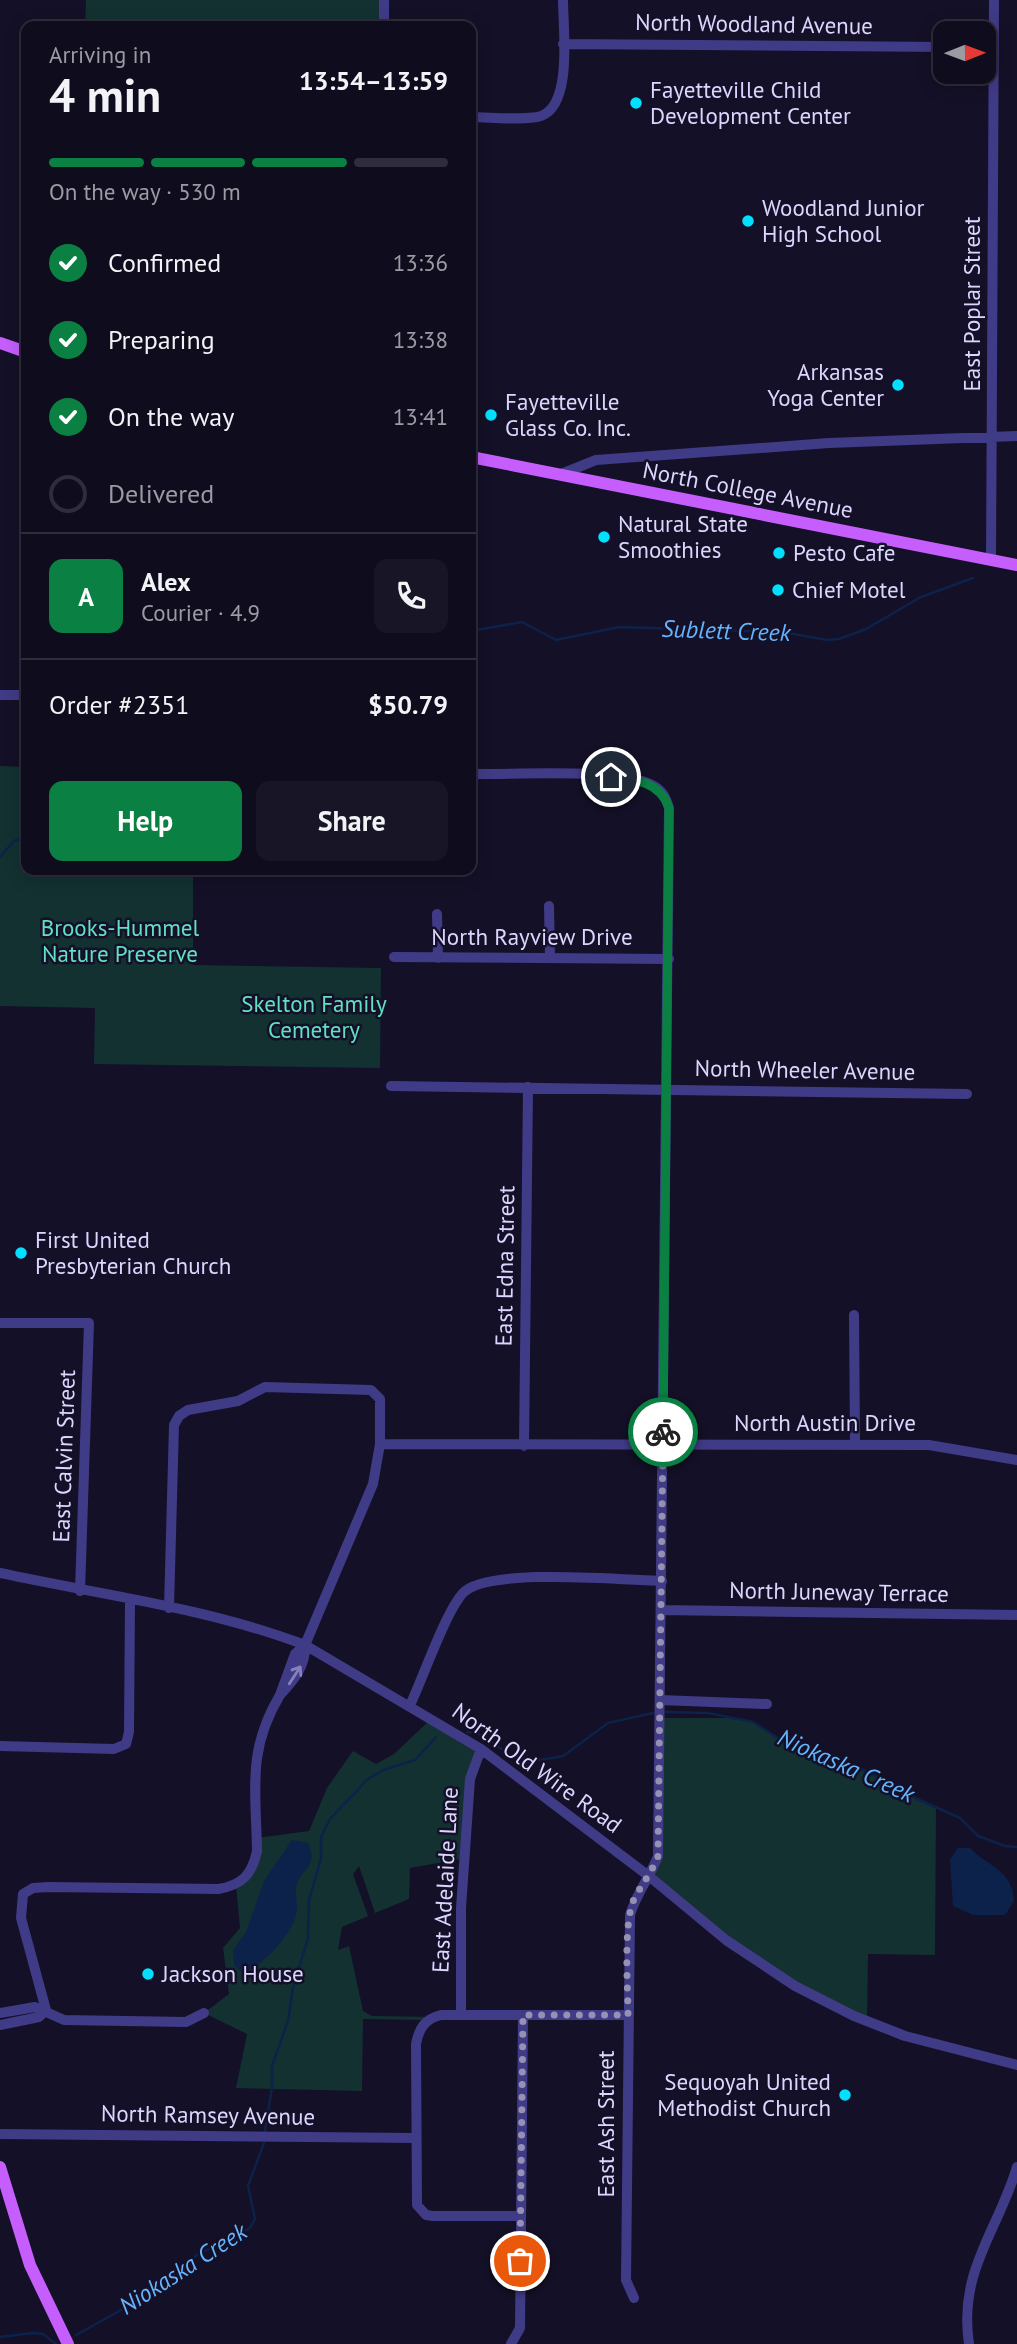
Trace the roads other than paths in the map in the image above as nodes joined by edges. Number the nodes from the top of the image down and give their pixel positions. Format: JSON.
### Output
{"nodes":[{"id":1,"x":384,"y":0,"type":"edge"},
{"id":2,"x":564,"y":0,"type":"edge"},
{"id":3,"x":994,"y":0,"type":"edge"},
{"id":4,"x":384,"y":21,"type":"edge"},
{"id":5,"x":991,"y":21,"type":"edge"},
{"id":6,"x":563,"y":44,"type":"junction"},
{"id":7,"x":933,"y":47,"type":"edge"},
{"id":8,"x":988,"y":84,"type":"edge"},
{"id":9,"x":476,"y":117,"type":"edge"},
{"id":10,"x":0,"y":343,"type":"edge"},
{"id":11,"x":21,"y":350,"type":"edge"},
{"id":12,"x":1017,"y":436,"type":"edge"},
{"id":13,"x":992,"y":437,"type":"junction"},
{"id":14,"x":476,"y":458,"type":"edge"},
{"id":15,"x":561,"y":474,"type":"junction"},
{"id":16,"x":991,"y":559,"type":"junction"},
{"id":17,"x":1017,"y":565,"type":"edge"},
{"id":18,"x":0,"y":695,"type":"edge"},
{"id":19,"x":21,"y":695,"type":"edge"},
{"id":20,"x":476,"y":775,"type":"edge"},
{"id":21,"x":549,"y":906,"type":"dead end"},
{"id":22,"x":437,"y":914,"type":"dead end"},
{"id":23,"x":394,"y":957,"type":"dead end"},
{"id":24,"x":438,"y":958,"type":"junction"},
{"id":25,"x":550,"y":958,"type":"junction"},
{"id":26,"x":669,"y":959,"type":"junction"},
{"id":27,"x":391,"y":1086,"type":"dead end"},
{"id":28,"x":528,"y":1087,"type":"junction"},
{"id":29,"x":668,"y":1089,"type":"junction"},
{"id":30,"x":967,"y":1094,"type":"dead end"},
{"id":31,"x":854,"y":1315,"type":"dead end"},
{"id":32,"x":0,"y":1323,"type":"edge"},
{"id":33,"x":855,"y":1443,"type":"junction"},
{"id":34,"x":380,"y":1444,"type":"junction"},
{"id":35,"x":662,"y":1445,"type":"junction"},
{"id":36,"x":524,"y":1446,"type":"junction"},
{"id":37,"x":1017,"y":1460,"type":"edge"},
{"id":38,"x":0,"y":1573,"type":"edge"},
{"id":39,"x":663,"y":1581,"type":"junction"},
{"id":40,"x":80,"y":1591,"type":"junction"},
{"id":41,"x":130,"y":1600,"type":"junction"},
{"id":42,"x":169,"y":1608,"type":"junction"},
{"id":43,"x":661,"y":1610,"type":"junction"},
{"id":44,"x":1017,"y":1615,"type":"edge"},
{"id":45,"x":305,"y":1645,"type":"junction"},
{"id":46,"x":660,"y":1700,"type":"junction"},
{"id":47,"x":767,"y":1704,"type":"dead end"},
{"id":48,"x":410,"y":1705,"type":"junction"},
{"id":49,"x":0,"y":1746,"type":"edge"},
{"id":50,"x":481,"y":1749,"type":"junction"},
{"id":51,"x":650,"y":1877,"type":"junction"},
{"id":52,"x":47,"y":2010,"type":"junction"},
{"id":53,"x":0,"y":2013,"type":"edge"},
{"id":54,"x":204,"y":2013,"type":"dead end"},
{"id":55,"x":461,"y":2015,"type":"junction"},
{"id":56,"x":523,"y":2015,"type":"junction"},
{"id":57,"x":628,"y":2015,"type":"junction"},
{"id":58,"x":0,"y":2025,"type":"edge"},
{"id":59,"x":1017,"y":2065,"type":"edge"},
{"id":60,"x":0,"y":2134,"type":"edge"},
{"id":61,"x":416,"y":2138,"type":"junction"},
{"id":62,"x":0,"y":2167,"type":"edge"},
{"id":63,"x":1017,"y":2167,"type":"edge"},
{"id":64,"x":521,"y":2216,"type":"junction"},
{"id":65,"x":634,"y":2298,"type":"dead end"},
{"id":66,"x":68,"y":2344,"type":"edge"},
{"id":67,"x":511,"y":2344,"type":"edge"},
{"id":68,"x":969,"y":2344,"type":"edge"}],
"edges":[{"from":1,"to":4,"type":"street"},
{"from":2,"to":6,"type":"street"},
{"from":3,"to":5,"type":"street","name":"East Poplar Street"},
{"from":6,"to":7,"type":"street","name":"North Woodland Avenue"},
{"from":6,"to":9,"type":"street"},
{"from":8,"to":13,"type":"street","name":"East Poplar Street"},
{"from":10,"to":11,"type":"main road"},
{"from":12,"to":13,"type":"street"},
{"from":13,"to":15,"type":"street"},
{"from":13,"to":16,"type":"street","name":"East Poplar Street"},
{"from":14,"to":15,"type":"main road","name":"North College Avenue"},
{"from":15,"to":16,"type":"main road","name":"North College Avenue"},
{"from":16,"to":17,"type":"main road","name":"North College Avenue"},
{"from":18,"to":19,"type":"street"},
{"from":20,"to":26,"type":"street","name":"East Ash Street"},
{"from":21,"to":25,"type":"street"},
{"from":22,"to":24,"type":"street"},
{"from":23,"to":24,"type":"street","name":"North Rayview Drive"},
{"from":24,"to":25,"type":"street","name":"North Rayview Drive"},
{"from":25,"to":26,"type":"street","name":"North Rayview Drive"},
{"from":26,"to":29,"type":"street","name":"East Ash Street"},
{"from":27,"to":28,"type":"street","name":"North Wheeler Avenue"},
{"from":28,"to":29,"type":"street","name":"North Wheeler Avenue"},
{"from":28,"to":36,"type":"street","name":"East Edna Street"},
{"from":29,"to":30,"type":"street","name":"North Wheeler Avenue"},
{"from":29,"to":35,"type":"street","name":"East Ash Street"},
{"from":31,"to":33,"type":"street"},
{"from":32,"to":40,"type":"street","name":"East Calvin Street"},
{"from":33,"to":35,"type":"street","name":"North Austin Drive"},
{"from":33,"to":37,"type":"street","name":"North Austin Drive"},
{"from":34,"to":36,"type":"street","name":"North Austin Drive"},
{"from":34,"to":42,"type":"street"},
{"from":34,"to":45,"type":"street"},
{"from":35,"to":36,"type":"street","name":"North Austin Drive"},
{"from":35,"to":39,"type":"street","name":"East Ash Street"},
{"from":38,"to":40,"type":"street","name":"North Old Wire Road"},
{"from":39,"to":43,"type":"street","name":"East Ash Street"},
{"from":39,"to":48,"type":"street"},
{"from":40,"to":41,"type":"street","name":"North Old Wire Road"},
{"from":41,"to":42,"type":"street","name":"North Old Wire Road"},
{"from":41,"to":49,"type":"street"},
{"from":42,"to":45,"type":"street","name":"North Old Wire Road"},
{"from":43,"to":44,"type":"street","name":"North Juneway Terrace"},
{"from":43,"to":46,"type":"street","name":"East Ash Street"},
{"from":45,"to":48,"type":"street","name":"North Old Wire Road"},
{"from":45,"to":52,"type":"street"},
{"from":46,"to":47,"type":"street"},
{"from":46,"to":51,"type":"street","name":"East Ash Street"},
{"from":48,"to":50,"type":"street","name":"North Old Wire Road"},
{"from":50,"to":51,"type":"street","name":"North Old Wire Road"},
{"from":50,"to":55,"type":"street","name":"East Adelaide Lane"},
{"from":51,"to":57,"type":"street","name":"East Ash Street"},
{"from":51,"to":59,"type":"street","name":"North Old Wire Road"},
{"from":52,"to":53,"type":"street"},
{"from":52,"to":54,"type":"street"},
{"from":52,"to":58,"type":"street"},
{"from":55,"to":56,"type":"street"},
{"from":55,"to":61,"type":"street"},
{"from":56,"to":57,"type":"street"},
{"from":56,"to":64,"type":"street"},
{"from":57,"to":65,"type":"street","name":"East Ash Street"},
{"from":60,"to":61,"type":"street","name":"North Ramsey Avenue"},
{"from":61,"to":64,"type":"street"},
{"from":62,"to":66,"type":"main road"},
{"from":63,"to":68,"type":"street"},
{"from":64,"to":67,"type":"street"}]}
